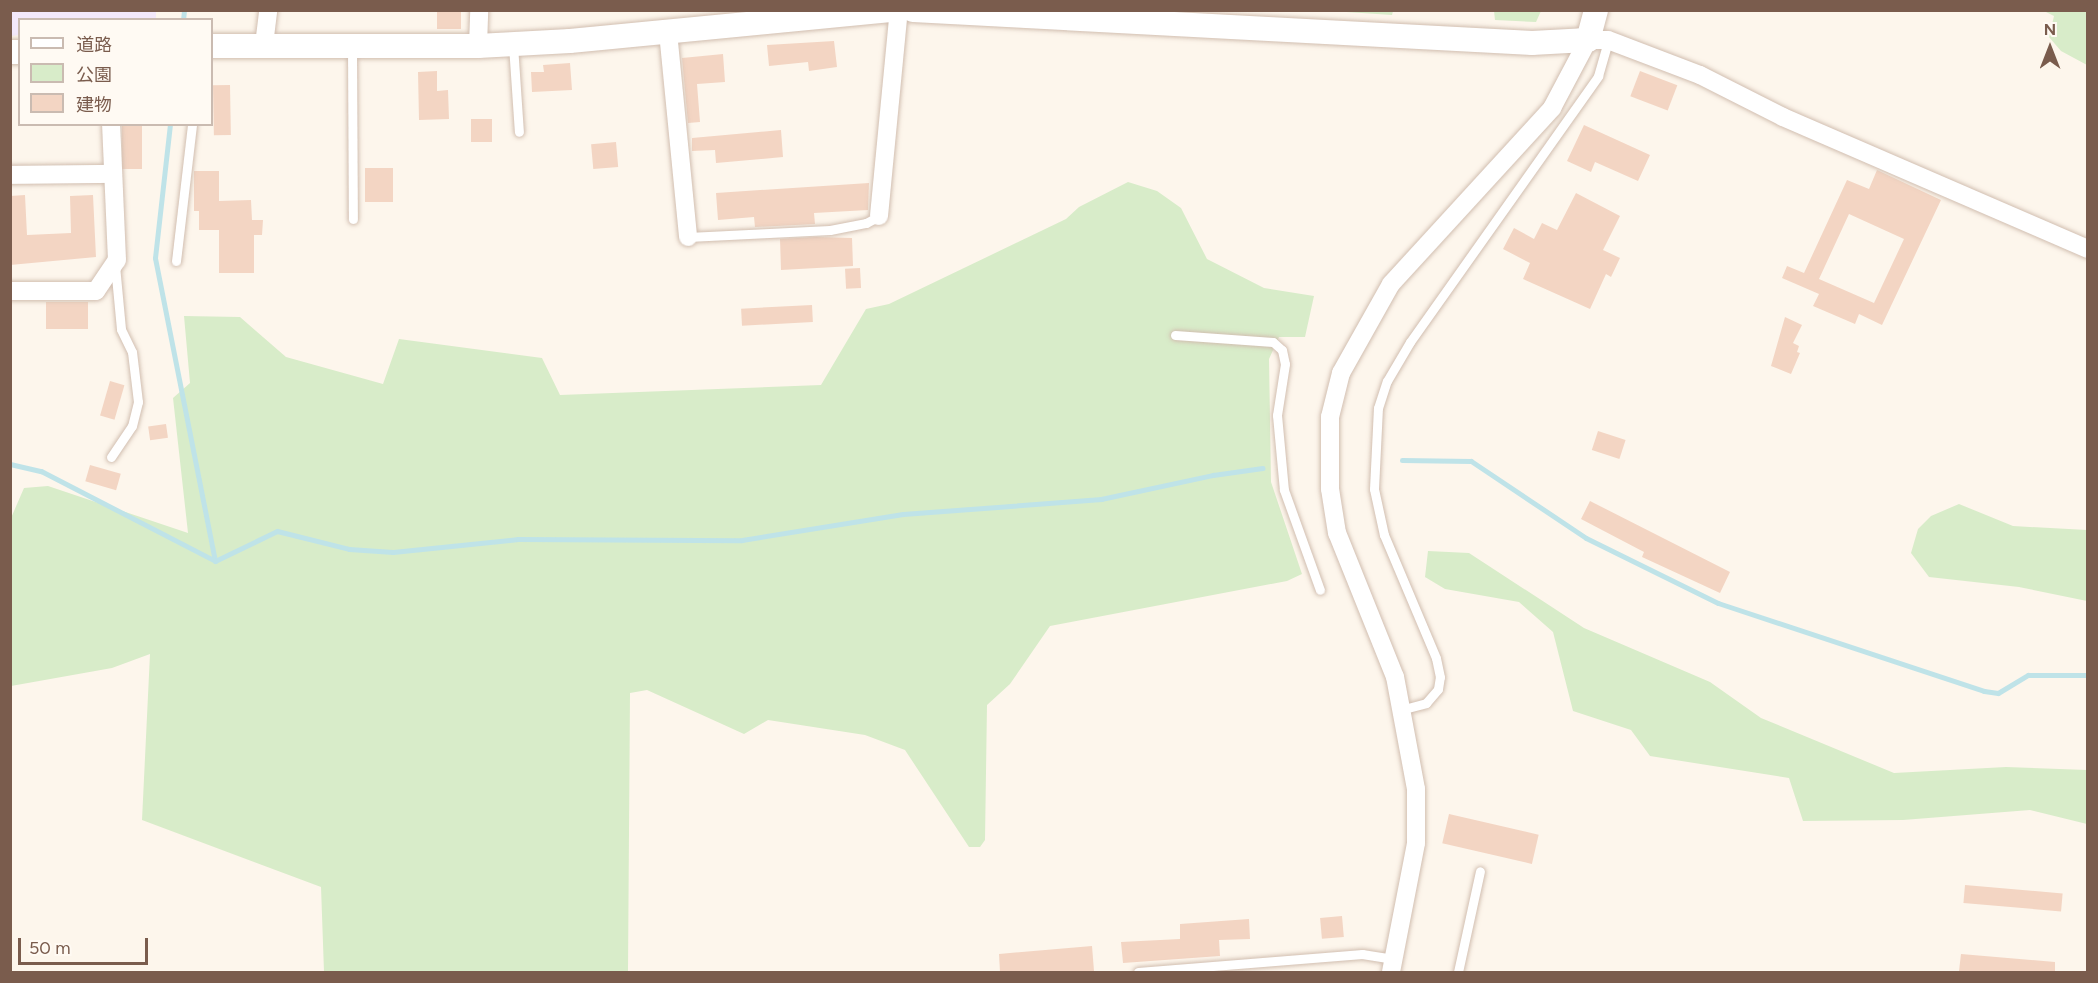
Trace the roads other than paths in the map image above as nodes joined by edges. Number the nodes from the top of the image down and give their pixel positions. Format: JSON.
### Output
{"nodes":[{"id":1,"x":268,"y":10,"type":"edge"},
{"id":2,"x":479,"y":10,"type":"edge"},
{"id":3,"x":891,"y":10,"type":"edge"},
{"id":4,"x":899,"y":10,"type":"edge"},
{"id":5,"x":913,"y":10,"type":"edge"},
{"id":6,"x":1596,"y":10,"type":"edge"},
{"id":7,"x":668,"y":32,"type":"junction"},
{"id":8,"x":1598,"y":40,"type":"junction"},
{"id":9,"x":513,"y":44,"type":"junction"},
{"id":10,"x":264,"y":45,"type":"junction"},
{"id":11,"x":352,"y":45,"type":"junction"},
{"id":12,"x":213,"y":46,"type":"edge"},
{"id":13,"x":478,"y":46,"type":"junction"},
{"id":14,"x":111,"y":126,"type":"edge"},
{"id":15,"x":192,"y":126,"type":"edge"},
{"id":16,"x":519,"y":132,"type":"dead end"},
{"id":17,"x":113,"y":174,"type":"junction"},
{"id":18,"x":10,"y":175,"type":"edge"},
{"id":19,"x":879,"y":216,"type":"joint"},
{"id":20,"x":353,"y":219,"type":"dead end"},
{"id":21,"x":688,"y":237,"type":"joint"},
{"id":22,"x":2088,"y":249,"type":"edge"},
{"id":23,"x":176,"y":261,"type":"dead end"},
{"id":24,"x":114,"y":264,"type":"junction"},
{"id":25,"x":10,"y":291,"type":"edge"},
{"id":26,"x":1175,"y":335,"type":"dead end"},
{"id":27,"x":111,"y":457,"type":"dead end"},
{"id":28,"x":1320,"y":590,"type":"dead end"},
{"id":29,"x":1404,"y":709,"type":"junction"},
{"id":30,"x":1480,"y":871,"type":"dead end"},
{"id":31,"x":1392,"y":966,"type":"edge"},
{"id":32,"x":1138,"y":972,"type":"edge"},
{"id":33,"x":1458,"y":972,"type":"edge"}],
"edges":[{"from":1,"to":10,"type":"street"},
{"from":2,"to":13,"type":"street"},
{"from":3,"to":7,"type":"street"},
{"from":4,"to":19,"type":"street"},
{"from":5,"to":8,"type":"street"},
{"from":6,"to":8,"type":"street"},
{"from":7,"to":9,"type":"street"},
{"from":7,"to":21,"type":"street"},
{"from":8,"to":22,"type":"street"},
{"from":8,"to":29,"type":"lane"},
{"from":8,"to":29,"type":"street"},
{"from":9,"to":13,"type":"street"},
{"from":9,"to":16,"type":"lane"},
{"from":10,"to":11,"type":"street"},
{"from":10,"to":12,"type":"street"},
{"from":11,"to":13,"type":"street"},
{"from":11,"to":20,"type":"lane"},
{"from":14,"to":17,"type":"street"},
{"from":15,"to":23,"type":"lane"},
{"from":17,"to":18,"type":"street"},
{"from":17,"to":24,"type":"street"},
{"from":19,"to":21,"type":"lane"},
{"from":24,"to":25,"type":"street"},
{"from":24,"to":27,"type":"lane"},
{"from":26,"to":28,"type":"lane"},
{"from":29,"to":31,"type":"street"},
{"from":30,"to":33,"type":"lane"},
{"from":31,"to":32,"type":"lane"}]}
